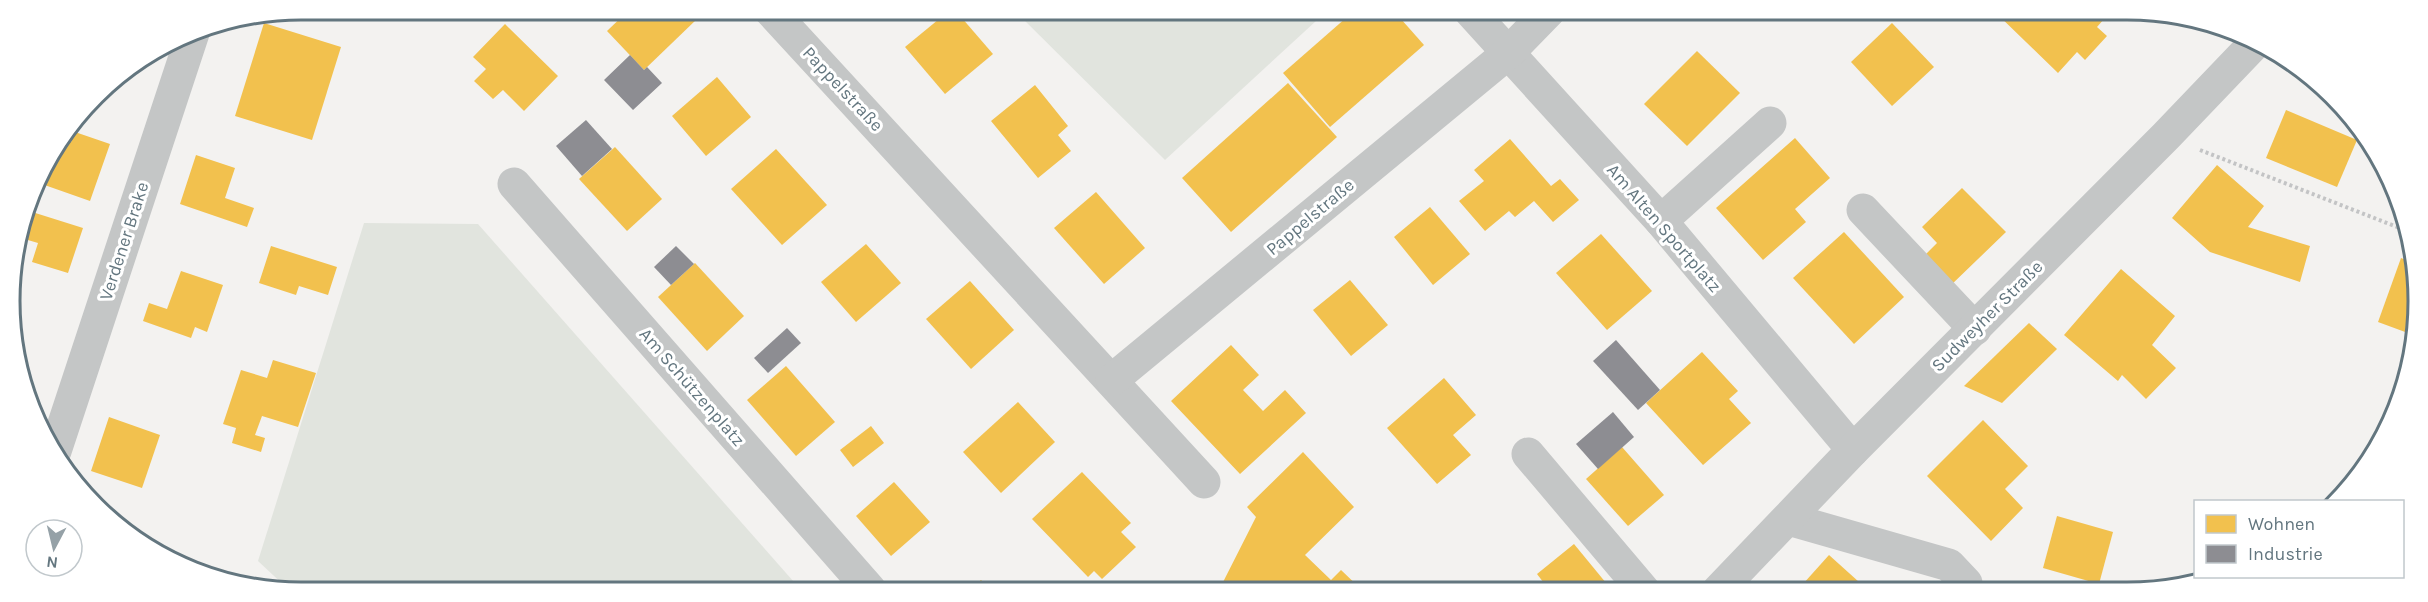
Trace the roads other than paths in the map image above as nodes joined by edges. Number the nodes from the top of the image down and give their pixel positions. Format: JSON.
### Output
{"nodes":[{"id":1,"x":779,"y":20,"type":"edge"},
{"id":2,"x":1478,"y":20,"type":"edge"},
{"id":3,"x":1540,"y":20,"type":"edge"},
{"id":4,"x":190,"y":42,"type":"edge"},
{"id":5,"x":2250,"y":48,"type":"edge"},
{"id":6,"x":1507,"y":54,"type":"junction"},
{"id":7,"x":1770,"y":123,"type":"dead end"},
{"id":8,"x":514,"y":184,"type":"dead end"},
{"id":9,"x":1863,"y":210,"type":"dead end"},
{"id":10,"x":1661,"y":220,"type":"junction"},
{"id":11,"x":1975,"y":329,"type":"junction"},
{"id":12,"x":1112,"y":380,"type":"junction"},
{"id":13,"x":58,"y":443,"type":"edge"},
{"id":14,"x":1853,"y":450,"type":"junction"},
{"id":15,"x":1528,"y":454,"type":"dead end"},
{"id":16,"x":1204,"y":482,"type":"dead end"},
{"id":17,"x":1788,"y":519,"type":"junction"},
{"id":18,"x":862,"y":582,"type":"edge"},
{"id":19,"x":1636,"y":582,"type":"edge"},
{"id":20,"x":1727,"y":582,"type":"edge"},
{"id":21,"x":1965,"y":582,"type":"edge"}],
"edges":[{"from":1,"to":12,"type":"street","name":"Pappelstraße"},
{"from":2,"to":6,"type":"street","name":"Am Alten Sportplatz"},
{"from":3,"to":6,"type":"street","name":"Pappelstraße"},
{"from":4,"to":13,"type":"street","name":"Verdener Brake"},
{"from":5,"to":11,"type":"street","name":"Sudweyher Straße"},
{"from":6,"to":10,"type":"street","name":"Am Alten Sportplatz"},
{"from":6,"to":12,"type":"street","name":"Pappelstraße"},
{"from":7,"to":10,"type":"street"},
{"from":8,"to":18,"type":"street","name":"Am Schützenplatz"},
{"from":9,"to":11,"type":"street"},
{"from":10,"to":14,"type":"street","name":"Am Alten Sportplatz"},
{"from":11,"to":14,"type":"street","name":"Sudweyher Straße"},
{"from":12,"to":16,"type":"street","name":"Pappelstraße"},
{"from":14,"to":17,"type":"street","name":"Sudweyher Straße"},
{"from":15,"to":19,"type":"street"},
{"from":17,"to":20,"type":"street","name":"Sudweyher Straße"},
{"from":17,"to":21,"type":"street"}]}
